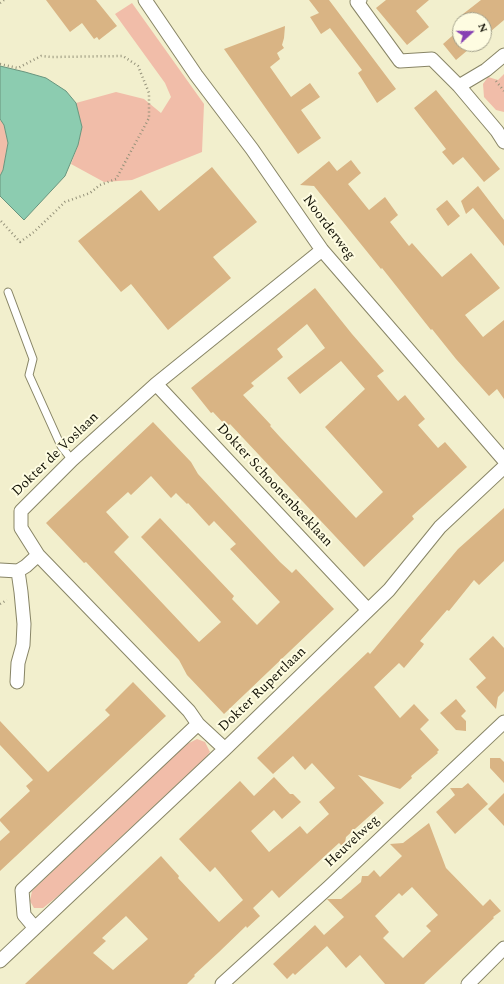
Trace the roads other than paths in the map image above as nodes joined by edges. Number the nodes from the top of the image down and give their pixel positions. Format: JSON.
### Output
{"nodes":[{"id":1,"x":145,"y":0,"type":"edge"},
{"id":2,"x":360,"y":0,"type":"edge"},
{"id":3,"x":504,"y":55,"type":"edge"},
{"id":4,"x":459,"y":86,"type":"junction"},
{"id":5,"x":502,"y":133,"type":"edge"},
{"id":6,"x":322,"y":250,"type":"junction"},
{"id":7,"x":8,"y":292,"type":"dead end"},
{"id":8,"x":156,"y":384,"type":"junction"},
{"id":9,"x":72,"y":460,"type":"junction"},
{"id":10,"x":504,"y":460,"type":"edge"},
{"id":11,"x":504,"y":467,"type":"edge"},
{"id":12,"x":38,"y":555,"type":"junction"},
{"id":13,"x":0,"y":570,"type":"edge"},
{"id":14,"x":18,"y":571,"type":"junction"},
{"id":15,"x":368,"y":610,"type":"junction"},
{"id":16,"x":17,"y":682,"type":"dead end"},
{"id":17,"x":504,"y":722,"type":"edge"},
{"id":18,"x":198,"y":724,"type":"junction"},
{"id":19,"x":225,"y":748,"type":"junction"},
{"id":20,"x":35,"y":928,"type":"junction"},
{"id":21,"x":504,"y":948,"type":"edge"},
{"id":22,"x":0,"y":961,"type":"edge"},
{"id":23,"x":222,"y":984,"type":"edge"},
{"id":24,"x":468,"y":984,"type":"edge"}],
"edges":[{"from":1,"to":6,"type":"street","name":"Noorderweg"},
{"from":2,"to":4,"type":"street"},
{"from":3,"to":4,"type":"street"},
{"from":4,"to":5,"type":"street"},
{"from":6,"to":8,"type":"street","name":"Dokter de Voslaan"},
{"from":6,"to":10,"type":"street","name":"Noorderweg"},
{"from":7,"to":9,"type":"lane"},
{"from":8,"to":9,"type":"street","name":"Dokter de Voslaan"},
{"from":8,"to":15,"type":"street","name":"Dokter Schoonenbeeklaan"},
{"from":9,"to":12,"type":"street","name":"Dokter de Voslaan"},
{"from":11,"to":15,"type":"street","name":"Dokter Rupertlaan"},
{"from":12,"to":14,"type":"street"},
{"from":12,"to":18,"type":"street","name":"Dokter de Voslaan"},
{"from":13,"to":14,"type":"street"},
{"from":14,"to":16,"type":"street"},
{"from":15,"to":19,"type":"street","name":"Dokter Rupertlaan"},
{"from":17,"to":23,"type":"street","name":"Heuvelweg"},
{"from":18,"to":19,"type":"street","name":"Dokter de Voslaan"},
{"from":18,"to":20,"type":"street","name":"Dokter Rupertlaan"},
{"from":19,"to":20,"type":"street","name":"Dokter Rupertlaan"},
{"from":20,"to":22,"type":"street","name":"Dokter Rupertlaan"},
{"from":21,"to":24,"type":"street"}]}
